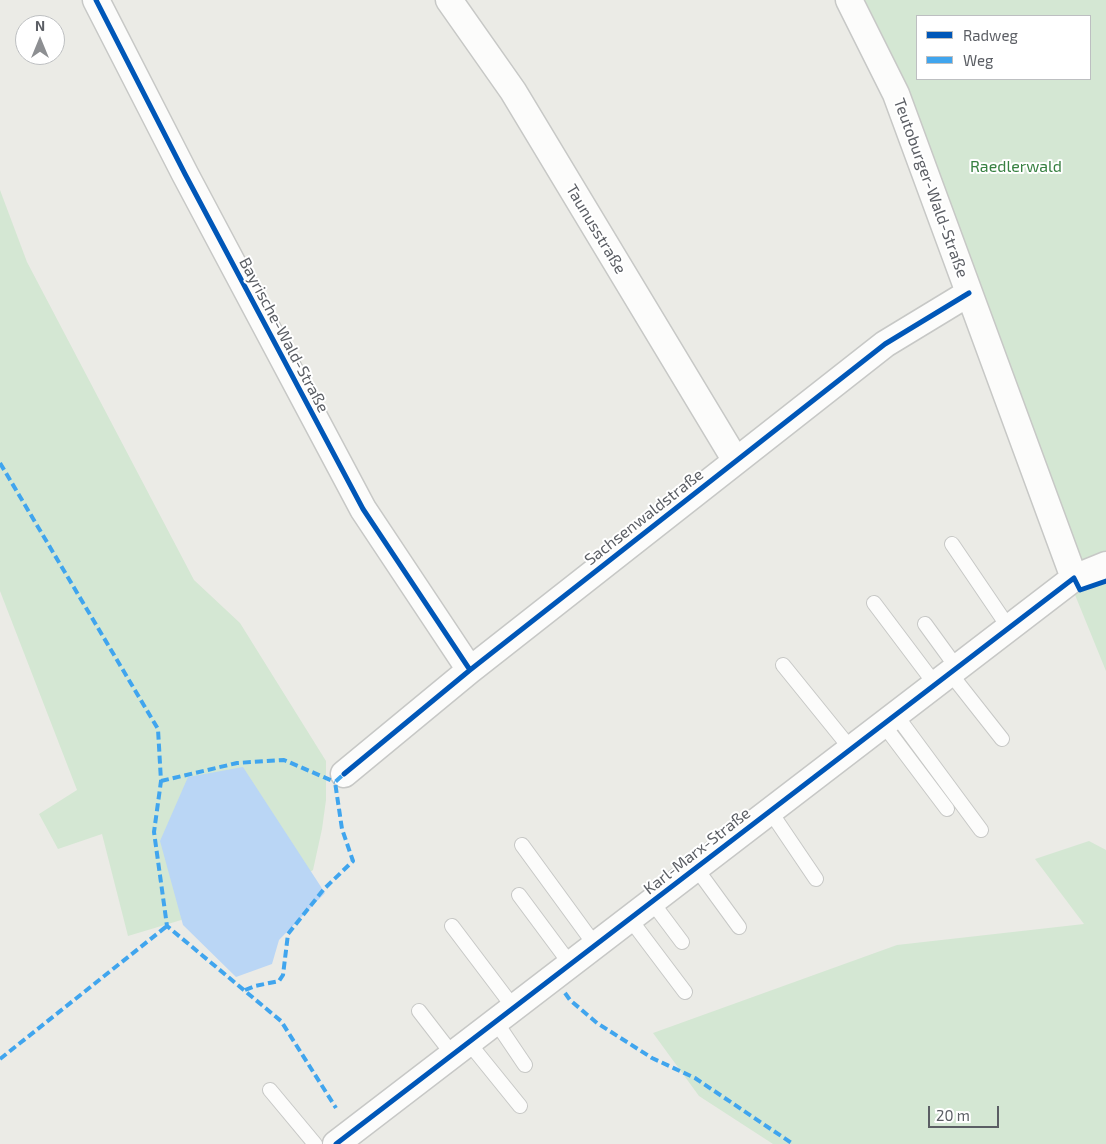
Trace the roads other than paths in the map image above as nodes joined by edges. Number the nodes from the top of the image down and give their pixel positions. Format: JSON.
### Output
{"nodes":[{"id":1,"x":96,"y":0,"type":"edge"},
{"id":2,"x":449,"y":0,"type":"edge"},
{"id":3,"x":849,"y":0,"type":"edge"},
{"id":4,"x":969,"y":293,"type":"junction"},
{"id":5,"x":736,"y":462,"type":"junction"},
{"id":6,"x":952,"y":544,"type":"dead end"},
{"id":7,"x":1106,"y":565,"type":"edge"},
{"id":8,"x":1074,"y":578,"type":"junction"},
{"id":9,"x":874,"y":603,"type":"dead end"},
{"id":10,"x":925,"y":624,"type":"dead end"},
{"id":11,"x":1009,"y":628,"type":"junction"},
{"id":12,"x":783,"y":665,"type":"dead end"},
{"id":13,"x":470,"y":670,"type":"junction"},
{"id":14,"x":948,"y":675,"type":"junction"},
{"id":15,"x":889,"y":719,"type":"junction"},
{"id":16,"x":1002,"y":739,"type":"dead end"},
{"id":17,"x":851,"y":749,"type":"junction"},
{"id":18,"x":344,"y":774,"type":"dead end"},
{"id":19,"x":947,"y":809,"type":"dead end"},
{"id":20,"x":770,"y":811,"type":"junction"},
{"id":21,"x":981,"y":830,"type":"dead end"},
{"id":22,"x":522,"y":845,"type":"dead end"},
{"id":23,"x":696,"y":868,"type":"junction"},
{"id":24,"x":816,"y":879,"type":"dead end"},
{"id":25,"x":519,"y":895,"type":"dead end"},
{"id":26,"x":652,"y":902,"type":"junction"},
{"id":27,"x":630,"y":919,"type":"junction"},
{"id":28,"x":452,"y":926,"type":"dead end"},
{"id":29,"x":739,"y":927,"type":"dead end"},
{"id":30,"x":682,"y":942,"type":"dead end"},
{"id":31,"x":595,"y":945,"type":"junction"},
{"id":32,"x":571,"y":965,"type":"junction"},
{"id":33,"x":685,"y":992,"type":"dead end"},
{"id":34,"x":419,"y":1011,"type":"dead end"},
{"id":35,"x":505,"y":1015,"type":"junction"},
{"id":36,"x":461,"y":1049,"type":"junction"},
{"id":37,"x":525,"y":1065,"type":"dead end"},
{"id":38,"x":270,"y":1090,"type":"dead end"},
{"id":39,"x":520,"y":1106,"type":"dead end"},
{"id":40,"x":315,"y":1144,"type":"edge"},
{"id":41,"x":336,"y":1144,"type":"edge"}],
"edges":[{"from":1,"to":13,"type":"street","name":"Bayrische-Wald-Straße"},
{"from":2,"to":5,"type":"street","name":"Taunusstraße"},
{"from":3,"to":4,"type":"street","name":"Teutoburger-Wald-Straße"},
{"from":4,"to":5,"type":"street","name":"Sachsenwaldstraße"},
{"from":4,"to":8,"type":"street","name":"Teutoburger-Wald-Straße"},
{"from":5,"to":13,"type":"street","name":"Sachsenwaldstraße"},
{"from":6,"to":11,"type":"lane"},
{"from":7,"to":8,"type":"street","name":"Karl-Marx-Straße"},
{"from":8,"to":11,"type":"street","name":"Karl-Marx-Straße"},
{"from":9,"to":14,"type":"lane"},
{"from":10,"to":14,"type":"lane"},
{"from":11,"to":14,"type":"street","name":"Karl-Marx-Straße"},
{"from":12,"to":17,"type":"lane"},
{"from":13,"to":18,"type":"street","name":"Sachsenwaldstraße"},
{"from":14,"to":15,"type":"street","name":"Karl-Marx-Straße"},
{"from":14,"to":16,"type":"lane"},
{"from":15,"to":17,"type":"street","name":"Karl-Marx-Straße"},
{"from":15,"to":19,"type":"lane"},
{"from":15,"to":21,"type":"lane"},
{"from":17,"to":20,"type":"street","name":"Karl-Marx-Straße"},
{"from":20,"to":23,"type":"street","name":"Karl-Marx-Straße"},
{"from":20,"to":24,"type":"lane"},
{"from":22,"to":31,"type":"lane"},
{"from":23,"to":26,"type":"street","name":"Karl-Marx-Straße"},
{"from":23,"to":29,"type":"lane"},
{"from":25,"to":32,"type":"lane"},
{"from":26,"to":27,"type":"street","name":"Karl-Marx-Straße"},
{"from":26,"to":30,"type":"lane"},
{"from":27,"to":31,"type":"street","name":"Karl-Marx-Straße"},
{"from":27,"to":33,"type":"lane"},
{"from":28,"to":35,"type":"lane"},
{"from":31,"to":32,"type":"street","name":"Karl-Marx-Straße"},
{"from":32,"to":35,"type":"street","name":"Karl-Marx-Straße"},
{"from":34,"to":36,"type":"lane"},
{"from":35,"to":36,"type":"street","name":"Karl-Marx-Straße"},
{"from":35,"to":37,"type":"lane"},
{"from":36,"to":39,"type":"lane"},
{"from":36,"to":41,"type":"street","name":"Karl-Marx-Straße"},
{"from":38,"to":40,"type":"lane"}]}
